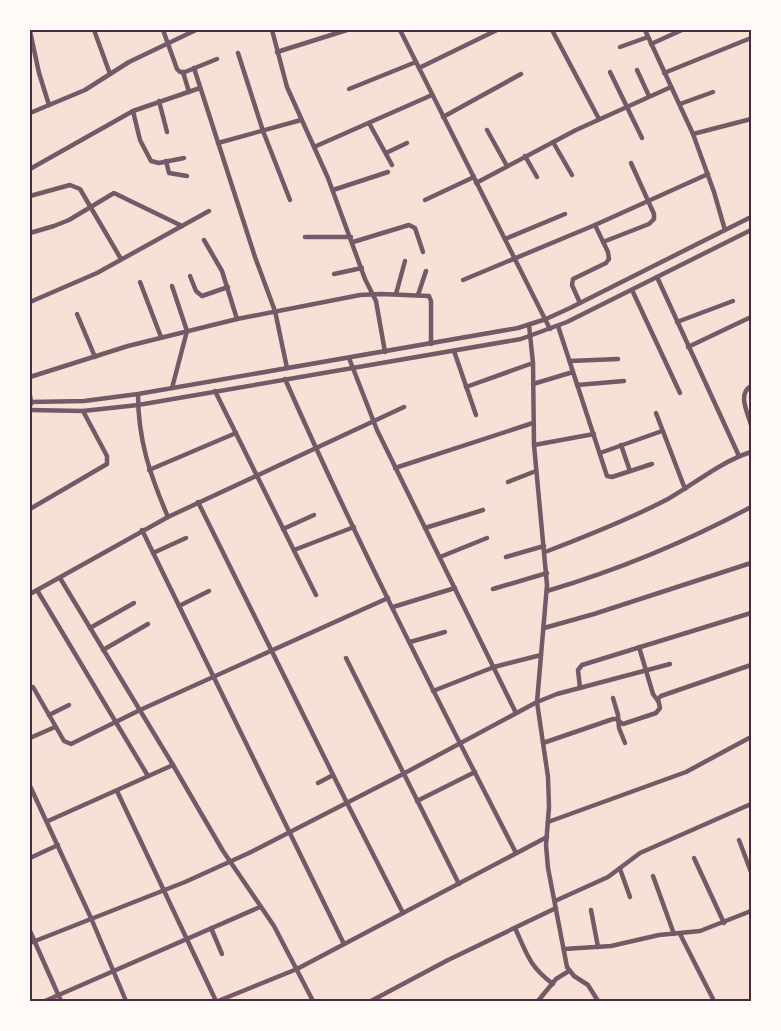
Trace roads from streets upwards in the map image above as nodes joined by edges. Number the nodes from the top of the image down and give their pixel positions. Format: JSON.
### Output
{"nodes":[{"id":1,"x":30,"y":30,"type":"edge"},
{"id":2,"x":94,"y":30,"type":"edge"},
{"id":3,"x":163,"y":30,"type":"edge"},
{"id":4,"x":196,"y":30,"type":"edge"},
{"id":5,"x":272,"y":30,"type":"edge"},
{"id":6,"x":347,"y":30,"type":"edge"},
{"id":7,"x":400,"y":30,"type":"edge"},
{"id":8,"x":497,"y":30,"type":"edge"},
{"id":9,"x":552,"y":30,"type":"edge"},
{"id":10,"x":644,"y":30,"type":"edge"},
{"id":11,"x":682,"y":30,"type":"edge"},
{"id":12,"x":648,"y":37,"type":"junction"},
{"id":13,"x":751,"y":38,"type":"edge"},
{"id":14,"x":167,"y":43,"type":"junction"},
{"id":15,"x":651,"y":44,"type":"junction"},
{"id":16,"x":32,"y":46,"type":"edge"},
{"id":17,"x":620,"y":48,"type":"dead end"},
{"id":18,"x":277,"y":52,"type":"junction"},
{"id":19,"x":238,"y":53,"type":"dead end"},
{"id":20,"x":216,"y":58,"type":"dead end"},
{"id":21,"x":416,"y":62,"type":"junction"},
{"id":22,"x":194,"y":68,"type":"junction"},
{"id":23,"x":419,"y":68,"type":"junction"},
{"id":24,"x":637,"y":70,"type":"dead end"},
{"id":25,"x":183,"y":72,"type":"junction"},
{"id":26,"x":610,"y":72,"type":"dead end"},
{"id":27,"x":110,"y":74,"type":"junction"},
{"id":28,"x":521,"y":74,"type":"dead end"},
{"id":29,"x":664,"y":74,"type":"junction"},
{"id":30,"x":670,"y":87,"type":"junction"},
{"id":31,"x":200,"y":88,"type":"junction"},
{"id":32,"x":349,"y":88,"type":"dead end"},
{"id":33,"x":189,"y":92,"type":"junction"},
{"id":34,"x":713,"y":92,"type":"dead end"},
{"id":35,"x":432,"y":95,"type":"junction"},
{"id":36,"x":649,"y":96,"type":"junction"},
{"id":37,"x":159,"y":101,"type":"junction"},
{"id":38,"x":680,"y":104,"type":"junction"},
{"id":39,"x":49,"y":105,"type":"junction"},
{"id":40,"x":627,"y":106,"type":"junction"},
{"id":41,"x":132,"y":111,"type":"junction"},
{"id":42,"x":30,"y":113,"type":"edge"},
{"id":43,"x":443,"y":117,"type":"junction"},
{"id":44,"x":599,"y":119,"type":"junction"},
{"id":45,"x":751,"y":119,"type":"edge"},
{"id":46,"x":301,"y":120,"type":"junction"},
{"id":47,"x":369,"y":123,"type":"junction"},
{"id":48,"x":487,"y":130,"type":"dead end"},
{"id":49,"x":263,"y":131,"type":"junction"},
{"id":50,"x":167,"y":132,"type":"dead end"},
{"id":51,"x":693,"y":134,"type":"junction"},
{"id":52,"x":642,"y":138,"type":"dead end"},
{"id":53,"x":407,"y":142,"type":"dead end"},
{"id":54,"x":553,"y":142,"type":"junction"},
{"id":55,"x":218,"y":144,"type":"junction"},
{"id":56,"x":314,"y":147,"type":"junction"},
{"id":57,"x":386,"y":153,"type":"junction"},
{"id":58,"x":525,"y":156,"type":"junction"},
{"id":59,"x":184,"y":158,"type":"dead end"},
{"id":60,"x":166,"y":161,"type":"junction"},
{"id":61,"x":631,"y":163,"type":"dead end"},
{"id":62,"x":392,"y":165,"type":"dead end"},
{"id":63,"x":507,"y":166,"type":"junction"},
{"id":64,"x":30,"y":169,"type":"edge"},
{"id":65,"x":388,"y":172,"type":"dead end"},
{"id":66,"x":708,"y":174,"type":"junction"},
{"id":67,"x":572,"y":175,"type":"dead end"},
{"id":68,"x":186,"y":176,"type":"dead end"},
{"id":69,"x":474,"y":177,"type":"junction"},
{"id":70,"x":538,"y":177,"type":"dead end"},
{"id":71,"x":476,"y":183,"type":"junction"},
{"id":72,"x":333,"y":190,"type":"junction"},
{"id":73,"x":30,"y":196,"type":"edge"},
{"id":74,"x":290,"y":200,"type":"dead end"},
{"id":75,"x":425,"y":200,"type":"dead end"},
{"id":76,"x":649,"y":201,"type":"junction"},
{"id":77,"x":92,"y":208,"type":"junction"},
{"id":78,"x":209,"y":211,"type":"dead end"},
{"id":79,"x":565,"y":214,"type":"dead end"},
{"id":80,"x":751,"y":217,"type":"edge"},
{"id":81,"x":595,"y":224,"type":"junction"},
{"id":82,"x":182,"y":226,"type":"junction"},
{"id":83,"x":725,"y":230,"type":"junction"},
{"id":84,"x":751,"y":230,"type":"edge"},
{"id":85,"x":30,"y":233,"type":"edge"},
{"id":86,"x":305,"y":237,"type":"dead end"},
{"id":87,"x":352,"y":239,"type":"junction"},
{"id":88,"x":505,"y":239,"type":"junction"},
{"id":89,"x":204,"y":240,"type":"dead end"},
{"id":90,"x":603,"y":242,"type":"junction"},
{"id":91,"x":423,"y":252,"type":"dead end"},
{"id":92,"x":515,"y":258,"type":"junction"},
{"id":93,"x":121,"y":259,"type":"junction"},
{"id":94,"x":405,"y":261,"type":"dead end"},
{"id":95,"x":661,"y":262,"type":"junction"},
{"id":96,"x":362,"y":268,"type":"junction"},
{"id":97,"x":426,"y":271,"type":"dead end"},
{"id":98,"x":665,"y":273,"type":"junction"},
{"id":99,"x":334,"y":274,"type":"dead end"},
{"id":100,"x":190,"y":276,"type":"dead end"},
{"id":101,"x":657,"y":277,"type":"junction"},
{"id":102,"x":463,"y":280,"type":"dead end"},
{"id":103,"x":140,"y":282,"type":"dead end"},
{"id":104,"x":172,"y":286,"type":"dead end"},
{"id":105,"x":228,"y":287,"type":"junction"},
{"id":106,"x":632,"y":290,"type":"junction"},
{"id":107,"x":373,"y":294,"type":"junction"},
{"id":108,"x":396,"y":294,"type":"junction"},
{"id":109,"x":418,"y":295,"type":"junction"},
{"id":110,"x":733,"y":300,"type":"dead end"},
{"id":111,"x":30,"y":302,"type":"edge"},
{"id":112,"x":580,"y":303,"type":"junction"},
{"id":113,"x":276,"y":311,"type":"junction"},
{"id":114,"x":77,"y":314,"type":"dead end"},
{"id":115,"x":751,"y":317,"type":"edge"},
{"id":116,"x":238,"y":318,"type":"junction"},
{"id":117,"x":546,"y":319,"type":"junction"},
{"id":118,"x":677,"y":322,"type":"junction"},
{"id":119,"x":529,"y":325,"type":"junction"},
{"id":120,"x":558,"y":326,"type":"junction"},
{"id":121,"x":550,"y":329,"type":"junction"},
{"id":122,"x":187,"y":331,"type":"junction"},
{"id":123,"x":531,"y":336,"type":"junction"},
{"id":124,"x":161,"y":337,"type":"junction"},
{"id":125,"x":431,"y":344,"type":"junction"},
{"id":126,"x":688,"y":347,"type":"junction"},
{"id":127,"x":454,"y":351,"type":"junction"},
{"id":128,"x":386,"y":352,"type":"junction"},
{"id":129,"x":95,"y":357,"type":"junction"},
{"id":130,"x":349,"y":358,"type":"junction"},
{"id":131,"x":618,"y":359,"type":"dead end"},
{"id":132,"x":570,"y":361,"type":"junction"},
{"id":133,"x":533,"y":363,"type":"junction"},
{"id":134,"x":288,"y":368,"type":"junction"},
{"id":135,"x":352,"y":368,"type":"junction"},
{"id":136,"x":573,"y":372,"type":"junction"},
{"id":137,"x":30,"y":377,"type":"edge"},
{"id":138,"x":285,"y":379,"type":"junction"},
{"id":139,"x":624,"y":380,"type":"dead end"},
{"id":140,"x":533,"y":384,"type":"junction"},
{"id":141,"x":577,"y":384,"type":"junction"},
{"id":142,"x":751,"y":386,"type":"edge"},
{"id":143,"x":466,"y":387,"type":"junction"},
{"id":144,"x":172,"y":388,"type":"junction"},
{"id":145,"x":215,"y":391,"type":"junction"},
{"id":146,"x":138,"y":394,"type":"junction"},
{"id":147,"x":680,"y":394,"type":"dead end"},
{"id":148,"x":30,"y":395,"type":"edge"},
{"id":149,"x":30,"y":402,"type":"edge"},
{"id":150,"x":138,"y":405,"type":"junction"},
{"id":151,"x":404,"y":407,"type":"dead end"},
{"id":152,"x":31,"y":410,"type":"edge"},
{"id":153,"x":83,"y":411,"type":"junction"},
{"id":154,"x":656,"y":413,"type":"dead end"},
{"id":155,"x":476,"y":415,"type":"dead end"},
{"id":156,"x":373,"y":422,"type":"junction"},
{"id":157,"x":533,"y":423,"type":"junction"},
{"id":158,"x":751,"y":425,"type":"edge"},
{"id":159,"x":662,"y":431,"type":"junction"},
{"id":160,"x":236,"y":434,"type":"junction"},
{"id":161,"x":594,"y":434,"type":"junction"},
{"id":162,"x":534,"y":445,"type":"junction"},
{"id":163,"x":621,"y":445,"type":"junction"},
{"id":164,"x":315,"y":448,"type":"junction"},
{"id":165,"x":751,"y":452,"type":"edge"},
{"id":166,"x":600,"y":453,"type":"junction"},
{"id":167,"x":739,"y":456,"type":"junction"},
{"id":168,"x":652,"y":464,"type":"dead end"},
{"id":169,"x":395,"y":468,"type":"junction"},
{"id":170,"x":149,"y":470,"type":"junction"},
{"id":171,"x":536,"y":471,"type":"junction"},
{"id":172,"x":630,"y":471,"type":"junction"},
{"id":173,"x":256,"y":475,"type":"junction"},
{"id":174,"x":508,"y":482,"type":"dead end"},
{"id":175,"x":685,"y":489,"type":"junction"},
{"id":176,"x":198,"y":502,"type":"junction"},
{"id":177,"x":751,"y":507,"type":"edge"},
{"id":178,"x":30,"y":509,"type":"edge"},
{"id":179,"x":483,"y":510,"type":"dead end"},
{"id":180,"x":314,"y":516,"type":"dead end"},
{"id":181,"x":168,"y":517,"type":"junction"},
{"id":182,"x":354,"y":527,"type":"junction"},
{"id":183,"x":425,"y":528,"type":"junction"},
{"id":184,"x":142,"y":530,"type":"junction"},
{"id":185,"x":283,"y":530,"type":"junction"},
{"id":186,"x":186,"y":538,"type":"dead end"},
{"id":187,"x":487,"y":538,"type":"dead end"},
{"id":188,"x":545,"y":549,"type":"junction"},
{"id":189,"x":294,"y":550,"type":"junction"},
{"id":190,"x":153,"y":553,"type":"junction"},
{"id":191,"x":440,"y":557,"type":"junction"},
{"id":192,"x":506,"y":557,"type":"dead end"},
{"id":193,"x":751,"y":563,"type":"edge"},
{"id":194,"x":547,"y":573,"type":"junction"},
{"id":195,"x":60,"y":578,"type":"junction"},
{"id":196,"x":455,"y":588,"type":"junction"},
{"id":197,"x":493,"y":589,"type":"dead end"},
{"id":198,"x":38,"y":590,"type":"junction"},
{"id":199,"x":209,"y":591,"type":"dead end"},
{"id":200,"x":547,"y":591,"type":"junction"},
{"id":201,"x":30,"y":594,"type":"edge"},
{"id":202,"x":316,"y":595,"type":"dead end"},
{"id":203,"x":388,"y":598,"type":"junction"},
{"id":204,"x":134,"y":603,"type":"dead end"},
{"id":205,"x":179,"y":606,"type":"junction"},
{"id":206,"x":393,"y":607,"type":"junction"},
{"id":207,"x":751,"y":613,"type":"edge"},
{"id":208,"x":148,"y":624,"type":"dead end"},
{"id":209,"x":90,"y":628,"type":"junction"},
{"id":210,"x":544,"y":628,"type":"junction"},
{"id":211,"x":445,"y":632,"type":"dead end"},
{"id":212,"x":410,"y":642,"type":"junction"},
{"id":213,"x":639,"y":647,"type":"junction"},
{"id":214,"x":103,"y":650,"type":"junction"},
{"id":215,"x":272,"y":650,"type":"junction"},
{"id":216,"x":541,"y":655,"type":"junction"},
{"id":217,"x":346,"y":658,"type":"dead end"},
{"id":218,"x":670,"y":664,"type":"dead end"},
{"id":219,"x":751,"y":665,"type":"edge"},
{"id":220,"x":494,"y":667,"type":"junction"},
{"id":221,"x":646,"y":670,"type":"junction"},
{"id":222,"x":213,"y":676,"type":"junction"},
{"id":223,"x":33,"y":688,"type":"dead end"},
{"id":224,"x":580,"y":688,"type":"junction"},
{"id":225,"x":433,"y":691,"type":"junction"},
{"id":226,"x":613,"y":698,"type":"dead end"},
{"id":227,"x":658,"y":701,"type":"junction"},
{"id":228,"x":537,"y":702,"type":"junction"},
{"id":229,"x":69,"y":705,"type":"dead end"},
{"id":230,"x":140,"y":710,"type":"junction"},
{"id":231,"x":516,"y":713,"type":"junction"},
{"id":232,"x":49,"y":715,"type":"junction"},
{"id":233,"x":618,"y":720,"type":"junction"},
{"id":234,"x":116,"y":722,"type":"junction"},
{"id":235,"x":56,"y":727,"type":"junction"},
{"id":236,"x":751,"y":737,"type":"edge"},
{"id":237,"x":30,"y":738,"type":"edge"},
{"id":238,"x":543,"y":742,"type":"junction"},
{"id":239,"x":460,"y":743,"type":"junction"},
{"id":240,"x":625,"y":743,"type":"dead end"},
{"id":241,"x":173,"y":765,"type":"junction"},
{"id":242,"x":475,"y":772,"type":"junction"},
{"id":243,"x":404,"y":774,"type":"junction"},
{"id":244,"x":333,"y":775,"type":"junction"},
{"id":245,"x":148,"y":776,"type":"junction"},
{"id":246,"x":318,"y":783,"type":"dead end"},
{"id":247,"x":30,"y":786,"type":"edge"},
{"id":248,"x":117,"y":791,"type":"junction"},
{"id":249,"x":417,"y":801,"type":"junction"},
{"id":250,"x":346,"y":803,"type":"junction"},
{"id":251,"x":751,"y":804,"type":"edge"},
{"id":252,"x":48,"y":821,"type":"junction"},
{"id":253,"x":548,"y":822,"type":"junction"},
{"id":254,"x":290,"y":833,"type":"junction"},
{"id":255,"x":547,"y":837,"type":"junction"},
{"id":256,"x":739,"y":840,"type":"dead end"},
{"id":257,"x":58,"y":844,"type":"junction"},
{"id":258,"x":516,"y":853,"type":"junction"},
{"id":259,"x":30,"y":858,"type":"edge"},
{"id":260,"x":694,"y":858,"type":"dead end"},
{"id":261,"x":230,"y":862,"type":"junction"},
{"id":262,"x":620,"y":869,"type":"junction"},
{"id":263,"x":751,"y":872,"type":"edge"},
{"id":264,"x":653,"y":876,"type":"dead end"},
{"id":265,"x":458,"y":884,"type":"junction"},
{"id":266,"x":163,"y":890,"type":"junction"},
{"id":267,"x":630,"y":897,"type":"dead end"},
{"id":268,"x":554,"y":901,"type":"junction"},
{"id":269,"x":260,"y":907,"type":"junction"},
{"id":270,"x":556,"y":908,"type":"junction"},
{"id":271,"x":591,"y":910,"type":"dead end"},
{"id":272,"x":402,"y":913,"type":"junction"},
{"id":273,"x":750,"y":913,"type":"edge"},
{"id":274,"x":91,"y":918,"type":"junction"},
{"id":275,"x":724,"y":923,"type":"junction"},
{"id":276,"x":211,"y":928,"type":"junction"},
{"id":277,"x":515,"y":928,"type":"junction"},
{"id":278,"x":30,"y":932,"type":"edge"},
{"id":279,"x":674,"y":934,"type":"junction"},
{"id":280,"x":680,"y":934,"type":"junction"},
{"id":281,"x":187,"y":939,"type":"junction"},
{"id":282,"x":32,"y":942,"type":"edge"},
{"id":283,"x":344,"y":944,"type":"junction"},
{"id":284,"x":598,"y":947,"type":"junction"},
{"id":285,"x":564,"y":949,"type":"junction"},
{"id":286,"x":222,"y":954,"type":"dead end"},
{"id":287,"x":297,"y":969,"type":"junction"},
{"id":288,"x":114,"y":971,"type":"junction"},
{"id":289,"x":569,"y":971,"type":"junction"},
{"id":290,"x":553,"y":984,"type":"junction"},
{"id":291,"x":59,"y":995,"type":"junction"},
{"id":292,"x":377,"y":999,"type":"edge"},
{"id":293,"x":45,"y":1001,"type":"edge"},
{"id":294,"x":61,"y":1001,"type":"edge"},
{"id":295,"x":126,"y":1001,"type":"edge"},
{"id":296,"x":217,"y":1001,"type":"edge"},
{"id":297,"x":313,"y":1001,"type":"edge"},
{"id":298,"x":371,"y":1001,"type":"edge"},
{"id":299,"x":538,"y":1001,"type":"edge"},
{"id":300,"x":598,"y":1001,"type":"edge"},
{"id":301,"x":714,"y":1001,"type":"edge"}],
"edges":[{"from":1,"to":16,"type":"street"},
{"from":2,"to":27,"type":"street"},
{"from":3,"to":14,"type":"street"},
{"from":4,"to":14,"type":"street"},
{"from":5,"to":18,"type":"street"},
{"from":6,"to":18,"type":"street"},
{"from":7,"to":21,"type":"street"},
{"from":8,"to":23,"type":"street"},
{"from":9,"to":44,"type":"street"},
{"from":10,"to":12,"type":"street"},
{"from":11,"to":15,"type":"street"},
{"from":12,"to":15,"type":"street"},
{"from":12,"to":17,"type":"street"},
{"from":13,"to":29,"type":"street"},
{"from":14,"to":25,"type":"street"},
{"from":14,"to":27,"type":"street"},
{"from":15,"to":29,"type":"street"},
{"from":16,"to":39,"type":"street"},
{"from":18,"to":46,"type":"street"},
{"from":19,"to":49,"type":"street"},
{"from":20,"to":22,"type":"street"},
{"from":21,"to":23,"type":"street"},
{"from":21,"to":32,"type":"street"},
{"from":22,"to":25,"type":"street"},
{"from":22,"to":31,"type":"street"},
{"from":23,"to":35,"type":"street"},
{"from":24,"to":36,"type":"street"},
{"from":25,"to":33,"type":"street"},
{"from":26,"to":40,"type":"street"},
{"from":27,"to":39,"type":"street"},
{"from":28,"to":43,"type":"street"},
{"from":29,"to":30,"type":"street"},
{"from":30,"to":36,"type":"street"},
{"from":30,"to":38,"type":"street"},
{"from":31,"to":33,"type":"street"},
{"from":31,"to":55,"type":"street"},
{"from":33,"to":37,"type":"street"},
{"from":34,"to":38,"type":"street"},
{"from":35,"to":43,"type":"street"},
{"from":35,"to":47,"type":"street"},
{"from":36,"to":40,"type":"street"},
{"from":37,"to":41,"type":"street"},
{"from":37,"to":50,"type":"street"},
{"from":38,"to":51,"type":"street"},
{"from":39,"to":42,"type":"street"},
{"from":40,"to":44,"type":"street"},
{"from":40,"to":52,"type":"street"},
{"from":41,"to":60,"type":"street"},
{"from":41,"to":64,"type":"street"},
{"from":43,"to":69,"type":"street"},
{"from":44,"to":54,"type":"street"},
{"from":45,"to":51,"type":"street"},
{"from":46,"to":49,"type":"street"},
{"from":46,"to":56,"type":"street"},
{"from":47,"to":56,"type":"street"},
{"from":47,"to":57,"type":"street"},
{"from":48,"to":63,"type":"street"},
{"from":49,"to":55,"type":"street"},
{"from":49,"to":74,"type":"street"},
{"from":51,"to":66,"type":"street"},
{"from":53,"to":57,"type":"street"},
{"from":54,"to":58,"type":"street"},
{"from":54,"to":67,"type":"street"},
{"from":55,"to":113,"type":"street"},
{"from":56,"to":72,"type":"street"},
{"from":57,"to":62,"type":"street"},
{"from":58,"to":63,"type":"street"},
{"from":58,"to":70,"type":"street"},
{"from":59,"to":60,"type":"street"},
{"from":60,"to":68,"type":"street"},
{"from":61,"to":76,"type":"street"},
{"from":63,"to":71,"type":"street"},
{"from":65,"to":72,"type":"street"},
{"from":66,"to":76,"type":"street"},
{"from":66,"to":83,"type":"street"},
{"from":69,"to":71,"type":"street"},
{"from":69,"to":75,"type":"street"},
{"from":71,"to":88,"type":"street"},
{"from":72,"to":87,"type":"street"},
{"from":73,"to":77,"type":"street"},
{"from":76,"to":81,"type":"street"},
{"from":76,"to":90,"type":"street"},
{"from":77,"to":82,"type":"street"},
{"from":77,"to":85,"type":"street"},
{"from":77,"to":93,"type":"street"},
{"from":78,"to":82,"type":"street"},
{"from":79,"to":88,"type":"street"},
{"from":80,"to":83,"type":"street"},
{"from":81,"to":90,"type":"street"},
{"from":81,"to":92,"type":"street"},
{"from":82,"to":93,"type":"street"},
{"from":83,"to":95,"type":"street"},
{"from":84,"to":98,"type":"street"},
{"from":86,"to":87,"type":"street"},
{"from":87,"to":91,"type":"street"},
{"from":87,"to":96,"type":"street"},
{"from":88,"to":92,"type":"street"},
{"from":89,"to":105,"type":"street"},
{"from":90,"to":112,"type":"street"},
{"from":92,"to":102,"type":"street"},
{"from":92,"to":117,"type":"street"},
{"from":93,"to":111,"type":"street"},
{"from":94,"to":108,"type":"street"},
{"from":95,"to":98,"type":"street"},
{"from":95,"to":112,"type":"street"},
{"from":96,"to":99,"type":"street"},
{"from":96,"to":107,"type":"street"},
{"from":97,"to":109,"type":"street"},
{"from":98,"to":101,"type":"street"},
{"from":100,"to":105,"type":"street"},
{"from":101,"to":106,"type":"street"},
{"from":101,"to":118,"type":"street"},
{"from":103,"to":124,"type":"street"},
{"from":104,"to":122,"type":"street"},
{"from":105,"to":116,"type":"street"},
{"from":106,"to":120,"type":"street"},
{"from":106,"to":147,"type":"street"},
{"from":107,"to":108,"type":"street"},
{"from":107,"to":113,"type":"street"},
{"from":107,"to":128,"type":"street"},
{"from":108,"to":109,"type":"street"},
{"from":109,"to":125,"type":"street"},
{"from":110,"to":118,"type":"street"},
{"from":112,"to":117,"type":"street"},
{"from":113,"to":116,"type":"street"},
{"from":113,"to":134,"type":"street"},
{"from":114,"to":129,"type":"street"},
{"from":115,"to":126,"type":"street"},
{"from":116,"to":122,"type":"street"},
{"from":117,"to":119,"type":"street"},
{"from":117,"to":121,"type":"street"},
{"from":118,"to":126,"type":"street"},
{"from":119,"to":123,"type":"street"},
{"from":119,"to":125,"type":"street"},
{"from":120,"to":121,"type":"street"},
{"from":120,"to":132,"type":"street"},
{"from":121,"to":123,"type":"street"},
{"from":122,"to":124,"type":"street"},
{"from":122,"to":144,"type":"street"},
{"from":123,"to":127,"type":"street"},
{"from":123,"to":133,"type":"street"},
{"from":124,"to":129,"type":"street"},
{"from":125,"to":128,"type":"street"},
{"from":126,"to":167,"type":"street"},
{"from":127,"to":135,"type":"street"},
{"from":127,"to":143,"type":"street"},
{"from":128,"to":130,"type":"street"},
{"from":129,"to":137,"type":"street"},
{"from":130,"to":134,"type":"street"},
{"from":130,"to":135,"type":"street"},
{"from":131,"to":132,"type":"street"},
{"from":132,"to":136,"type":"street"},
{"from":133,"to":140,"type":"street"},
{"from":133,"to":143,"type":"street"},
{"from":134,"to":144,"type":"street"},
{"from":135,"to":138,"type":"street"},
{"from":135,"to":156,"type":"street"},
{"from":136,"to":140,"type":"street"},
{"from":136,"to":141,"type":"street"},
{"from":138,"to":145,"type":"street"},
{"from":138,"to":164,"type":"street"},
{"from":139,"to":141,"type":"street"},
{"from":140,"to":157,"type":"street"},
{"from":141,"to":161,"type":"street"},
{"from":142,"to":158,"type":"street"},
{"from":143,"to":155,"type":"street"},
{"from":144,"to":146,"type":"street"},
{"from":145,"to":150,"type":"street"},
{"from":145,"to":160,"type":"street"},
{"from":146,"to":149,"type":"street"},
{"from":146,"to":150,"type":"street"},
{"from":148,"to":149,"type":"street"},
{"from":149,"to":152,"type":"street"},
{"from":150,"to":153,"type":"street"},
{"from":150,"to":170,"type":"street"},
{"from":151,"to":156,"type":"street"},
{"from":152,"to":153,"type":"street"},
{"from":153,"to":178,"type":"street"},
{"from":154,"to":159,"type":"street"},
{"from":156,"to":164,"type":"street"},
{"from":156,"to":169,"type":"street"},
{"from":157,"to":162,"type":"street"},
{"from":157,"to":169,"type":"street"},
{"from":159,"to":163,"type":"street"},
{"from":159,"to":175,"type":"street"},
{"from":160,"to":170,"type":"street"},
{"from":160,"to":173,"type":"street"},
{"from":161,"to":162,"type":"street"},
{"from":161,"to":166,"type":"street"},
{"from":162,"to":171,"type":"street"},
{"from":163,"to":166,"type":"street"},
{"from":163,"to":172,"type":"street"},
{"from":164,"to":173,"type":"street"},
{"from":164,"to":182,"type":"street"},
{"from":165,"to":167,"type":"street"},
{"from":166,"to":172,"type":"street"},
{"from":167,"to":175,"type":"street"},
{"from":168,"to":172,"type":"street"},
{"from":169,"to":183,"type":"street"},
{"from":170,"to":181,"type":"street"},
{"from":171,"to":174,"type":"street"},
{"from":171,"to":188,"type":"street"},
{"from":173,"to":176,"type":"street"},
{"from":173,"to":185,"type":"street"},
{"from":175,"to":188,"type":"street"},
{"from":176,"to":181,"type":"street"},
{"from":176,"to":215,"type":"street"},
{"from":177,"to":200,"type":"street"},
{"from":179,"to":183,"type":"street"},
{"from":180,"to":185,"type":"street"},
{"from":181,"to":184,"type":"street"},
{"from":182,"to":189,"type":"street"},
{"from":182,"to":203,"type":"street"},
{"from":183,"to":191,"type":"street"},
{"from":184,"to":190,"type":"street"},
{"from":184,"to":195,"type":"street"},
{"from":185,"to":189,"type":"street"},
{"from":186,"to":190,"type":"street"},
{"from":187,"to":191,"type":"street"},
{"from":188,"to":192,"type":"street"},
{"from":188,"to":194,"type":"street"},
{"from":189,"to":202,"type":"street"},
{"from":190,"to":205,"type":"street"},
{"from":191,"to":196,"type":"street"},
{"from":193,"to":210,"type":"street"},
{"from":194,"to":197,"type":"street"},
{"from":194,"to":200,"type":"street"},
{"from":195,"to":198,"type":"street"},
{"from":195,"to":209,"type":"street"},
{"from":196,"to":206,"type":"street"},
{"from":196,"to":220,"type":"street"},
{"from":198,"to":201,"type":"street"},
{"from":198,"to":234,"type":"street"},
{"from":199,"to":205,"type":"street"},
{"from":200,"to":210,"type":"street"},
{"from":203,"to":206,"type":"street"},
{"from":203,"to":215,"type":"street"},
{"from":204,"to":209,"type":"street"},
{"from":205,"to":222,"type":"street"},
{"from":206,"to":212,"type":"street"},
{"from":207,"to":213,"type":"street"},
{"from":208,"to":214,"type":"street"},
{"from":209,"to":214,"type":"street"},
{"from":210,"to":216,"type":"street"},
{"from":211,"to":212,"type":"street"},
{"from":212,"to":225,"type":"street"},
{"from":213,"to":221,"type":"street"},
{"from":213,"to":224,"type":"street"},
{"from":214,"to":230,"type":"street"},
{"from":215,"to":222,"type":"street"},
{"from":215,"to":244,"type":"street"},
{"from":216,"to":220,"type":"street"},
{"from":216,"to":228,"type":"street"},
{"from":217,"to":243,"type":"street"},
{"from":218,"to":221,"type":"street"},
{"from":219,"to":227,"type":"street"},
{"from":220,"to":225,"type":"street"},
{"from":220,"to":231,"type":"street"},
{"from":221,"to":224,"type":"street"},
{"from":221,"to":227,"type":"street"},
{"from":222,"to":230,"type":"street"},
{"from":222,"to":254,"type":"street"},
{"from":223,"to":232,"type":"street"},
{"from":224,"to":228,"type":"street"},
{"from":225,"to":239,"type":"street"},
{"from":226,"to":233,"type":"street"},
{"from":227,"to":233,"type":"street"},
{"from":228,"to":231,"type":"street"},
{"from":228,"to":238,"type":"street"},
{"from":229,"to":232,"type":"street"},
{"from":230,"to":234,"type":"street"},
{"from":230,"to":241,"type":"street"},
{"from":231,"to":239,"type":"street"},
{"from":232,"to":235,"type":"street"},
{"from":233,"to":238,"type":"street"},
{"from":233,"to":240,"type":"street"},
{"from":234,"to":235,"type":"street"},
{"from":234,"to":245,"type":"street"},
{"from":235,"to":237,"type":"street"},
{"from":236,"to":253,"type":"street"},
{"from":238,"to":253,"type":"street"},
{"from":239,"to":242,"type":"street"},
{"from":239,"to":243,"type":"street"},
{"from":241,"to":245,"type":"street"},
{"from":241,"to":261,"type":"street"},
{"from":242,"to":249,"type":"street"},
{"from":242,"to":258,"type":"street"},
{"from":243,"to":249,"type":"street"},
{"from":243,"to":250,"type":"street"},
{"from":244,"to":246,"type":"street"},
{"from":244,"to":250,"type":"street"},
{"from":245,"to":248,"type":"street"},
{"from":247,"to":252,"type":"street"},
{"from":248,"to":252,"type":"street"},
{"from":248,"to":266,"type":"street"},
{"from":249,"to":265,"type":"street"},
{"from":250,"to":254,"type":"street"},
{"from":250,"to":272,"type":"street"},
{"from":251,"to":262,"type":"street"},
{"from":252,"to":257,"type":"street"},
{"from":253,"to":255,"type":"street"},
{"from":254,"to":261,"type":"street"},
{"from":254,"to":283,"type":"street"},
{"from":255,"to":258,"type":"street"},
{"from":255,"to":268,"type":"street"},
{"from":256,"to":263,"type":"street"},
{"from":257,"to":259,"type":"street"},
{"from":257,"to":274,"type":"street"},
{"from":258,"to":265,"type":"street"},
{"from":260,"to":275,"type":"street"},
{"from":261,"to":266,"type":"street"},
{"from":261,"to":269,"type":"street"},
{"from":262,"to":267,"type":"street"},
{"from":262,"to":268,"type":"street"},
{"from":264,"to":279,"type":"street"},
{"from":265,"to":272,"type":"street"},
{"from":266,"to":274,"type":"street"},
{"from":266,"to":281,"type":"street"},
{"from":268,"to":270,"type":"street"},
{"from":269,"to":276,"type":"street"},
{"from":269,"to":287,"type":"street"},
{"from":270,"to":277,"type":"street"},
{"from":270,"to":285,"type":"street"},
{"from":271,"to":284,"type":"street"},
{"from":272,"to":283,"type":"street"},
{"from":273,"to":275,"type":"street"},
{"from":274,"to":282,"type":"street"},
{"from":274,"to":288,"type":"street"},
{"from":275,"to":280,"type":"street"},
{"from":276,"to":281,"type":"street"},
{"from":276,"to":286,"type":"street"},
{"from":277,"to":290,"type":"street"},
{"from":277,"to":292,"type":"street"},
{"from":278,"to":282,"type":"street"},
{"from":279,"to":280,"type":"street"},
{"from":279,"to":284,"type":"street"},
{"from":280,"to":301,"type":"street"},
{"from":281,"to":288,"type":"street"},
{"from":281,"to":296,"type":"street"},
{"from":282,"to":291,"type":"street"},
{"from":283,"to":287,"type":"street"},
{"from":284,"to":285,"type":"street"},
{"from":285,"to":289,"type":"street"},
{"from":287,"to":296,"type":"street"},
{"from":287,"to":297,"type":"street"},
{"from":288,"to":291,"type":"street"},
{"from":288,"to":295,"type":"street"},
{"from":289,"to":290,"type":"street"},
{"from":289,"to":300,"type":"street"},
{"from":290,"to":299,"type":"street"},
{"from":291,"to":293,"type":"street"},
{"from":291,"to":294,"type":"street"},
{"from":292,"to":298,"type":"street"}]}
